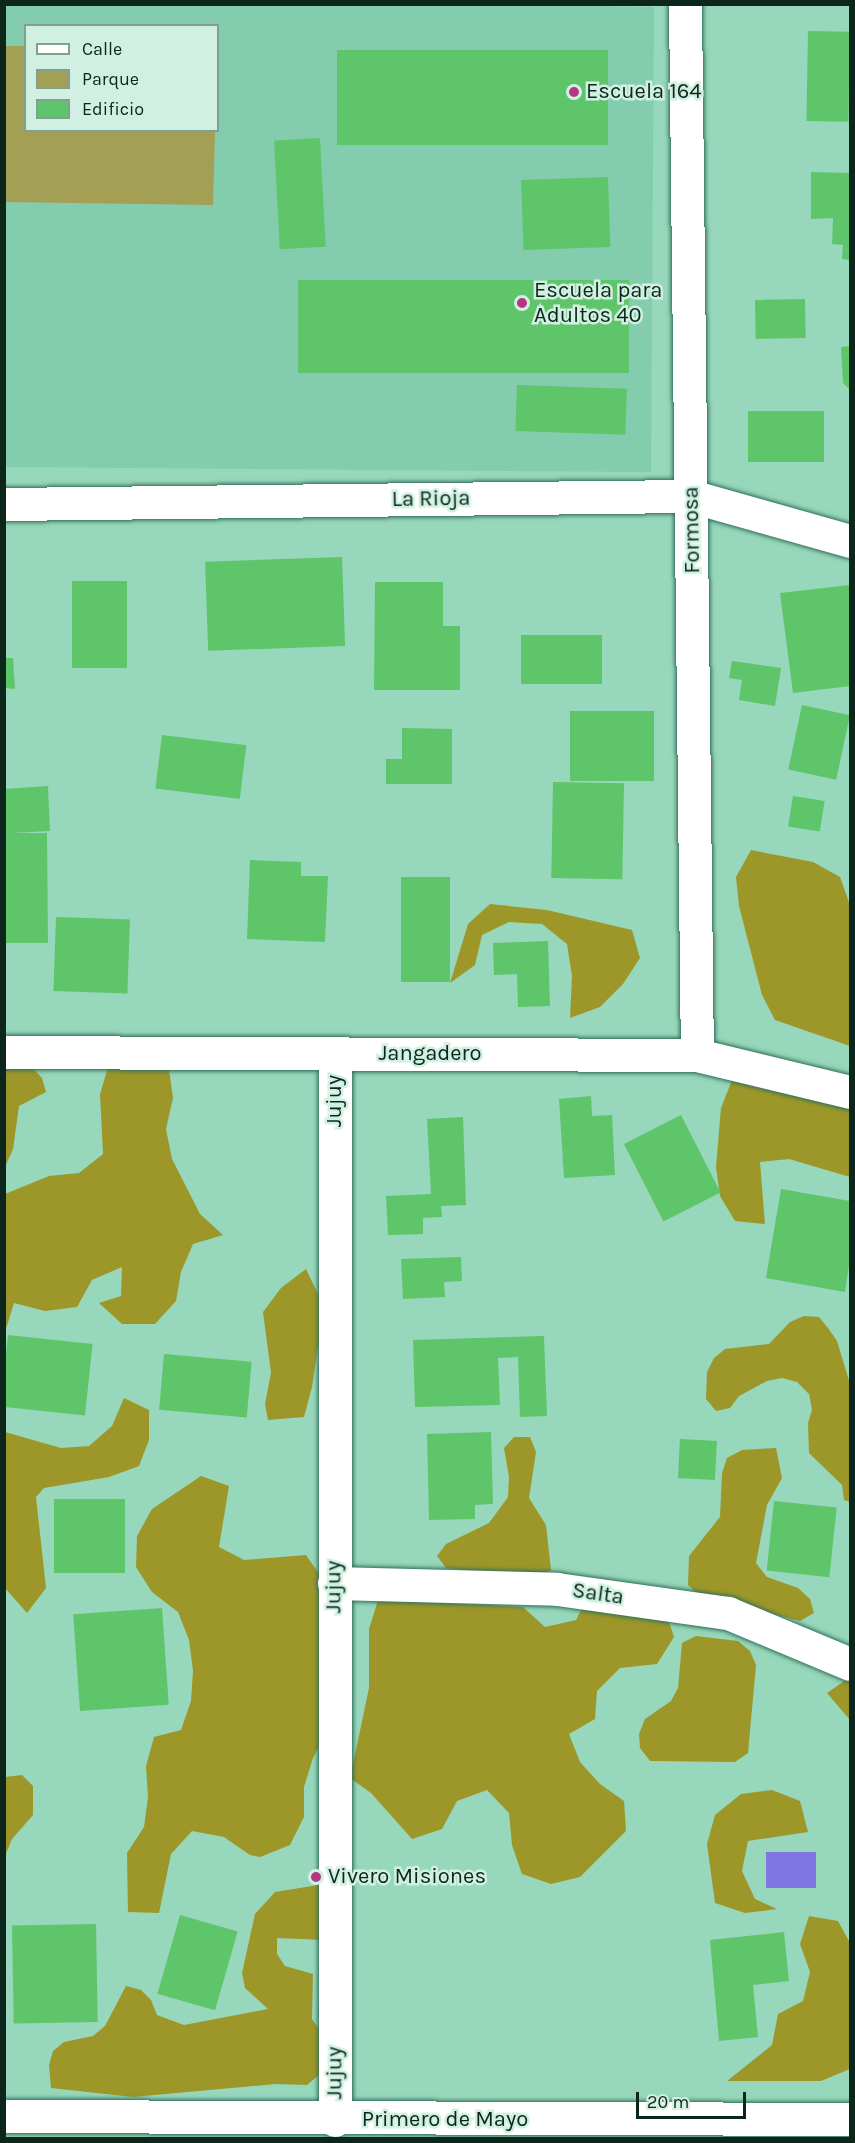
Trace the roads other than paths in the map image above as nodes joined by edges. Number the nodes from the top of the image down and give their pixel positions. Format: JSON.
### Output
{"nodes":[{"id":1,"x":686,"y":4,"type":"edge"},
{"id":2,"x":691,"y":496,"type":"junction"},
{"id":3,"x":4,"y":504,"type":"edge"},
{"id":4,"x":850,"y":541,"type":"edge"},
{"id":5,"x":4,"y":1052,"type":"edge"},
{"id":6,"x":335,"y":1054,"type":"junction"},
{"id":7,"x":697,"y":1055,"type":"junction"},
{"id":8,"x":850,"y":1092,"type":"edge"},
{"id":9,"x":334,"y":1583,"type":"junction"},
{"id":10,"x":850,"y":1664,"type":"edge"},
{"id":11,"x":4,"y":2116,"type":"edge"},
{"id":12,"x":850,"y":2119,"type":"edge"},
{"id":13,"x":335,"y":2120,"type":"junction"},
{"id":14,"x":718,"y":2129,"type":"edge"}],
"edges":[{"from":1,"to":2,"type":"street","name":"Formosa"},
{"from":2,"to":3,"type":"street","name":"La Rioja"},
{"from":2,"to":4,"type":"street","name":"La Rioja"},
{"from":2,"to":7,"type":"street","name":"Formosa"},
{"from":5,"to":6,"type":"street","name":"Jangadero"},
{"from":6,"to":7,"type":"street","name":"Jangadero"},
{"from":6,"to":9,"type":"street","name":"Jujuy"},
{"from":7,"to":8,"type":"street","name":"Jangadero"},
{"from":9,"to":10,"type":"street","name":"Salta"},
{"from":9,"to":13,"type":"street","name":"Jujuy"},
{"from":11,"to":13,"type":"street","name":"Primero de Mayo"},
{"from":12,"to":14,"type":"street","name":"Primero de Mayo"},
{"from":13,"to":14,"type":"street","name":"Primero de Mayo"}]}
